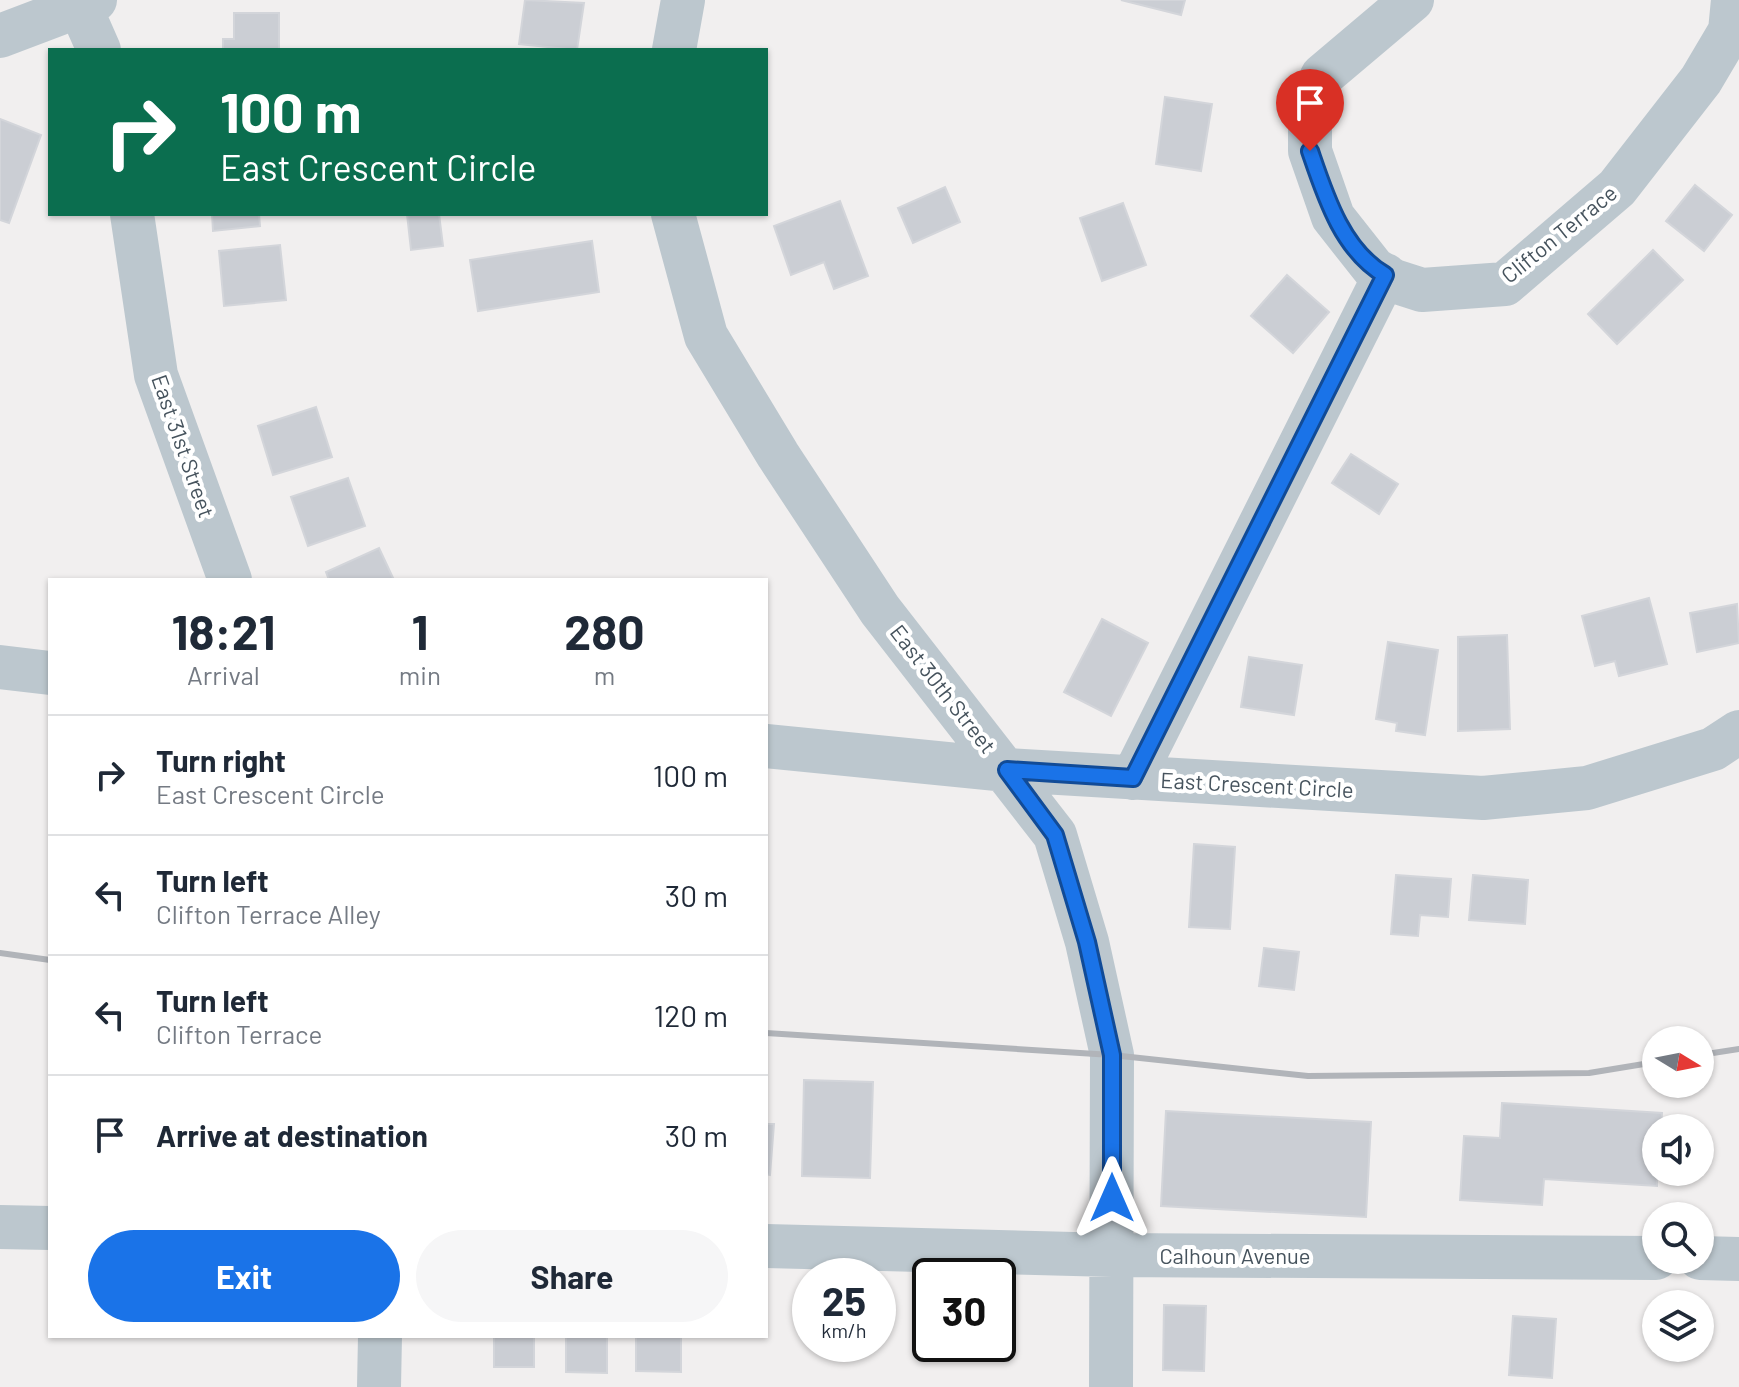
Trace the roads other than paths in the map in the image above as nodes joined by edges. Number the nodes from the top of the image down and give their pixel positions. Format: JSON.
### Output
{"nodes":[{"id":1,"x":683,"y":0,"type":"edge"},
{"id":2,"x":1412,"y":0,"type":"edge"},
{"id":3,"x":1733,"y":0,"type":"edge"},
{"id":4,"x":85,"y":1,"type":"edge"},
{"id":5,"x":0,"y":36,"type":"edge"},
{"id":6,"x":98,"y":48,"type":"edge"},
{"id":7,"x":674,"y":48,"type":"edge"},
{"id":8,"x":132,"y":216,"type":"edge"},
{"id":9,"x":674,"y":216,"type":"edge"},
{"id":10,"x":1385,"y":275,"type":"junction"},
{"id":11,"x":229,"y":578,"type":"edge"},
{"id":12,"x":0,"y":667,"type":"edge"},
{"id":13,"x":48,"y":673,"type":"edge"},
{"id":14,"x":1739,"y":732,"type":"edge"},
{"id":15,"x":768,"y":746,"type":"edge"},
{"id":16,"x":1007,"y":770,"type":"junction"},
{"id":17,"x":1133,"y":778,"type":"junction"},
{"id":18,"x":0,"y":1227,"type":"edge"},
{"id":19,"x":48,"y":1228,"type":"edge"},
{"id":20,"x":768,"y":1246,"type":"edge"},
{"id":21,"x":1112,"y":1255,"type":"junction"},
{"id":22,"x":1642,"y":1258,"type":"edge"},
{"id":23,"x":1714,"y":1258,"type":"edge"},
{"id":24,"x":1739,"y":1259,"type":"edge"},
{"id":25,"x":380,"y":1338,"type":"edge"},
{"id":26,"x":379,"y":1387,"type":"edge"},
{"id":27,"x":1111,"y":1387,"type":"edge"}],
"edges":[{"from":1,"to":7,"type":"street"},
{"from":2,"to":10,"type":"street","name":"Clifton Terrace"},
{"from":3,"to":10,"type":"street","name":"Clifton Terrace"},
{"from":4,"to":5,"type":"street"},
{"from":4,"to":6,"type":"street"},
{"from":8,"to":11,"type":"street","name":"East 31st Street"},
{"from":9,"to":16,"type":"street","name":"East 30th Street"},
{"from":10,"to":17,"type":"street"},
{"from":12,"to":13,"type":"street"},
{"from":14,"to":17,"type":"street","name":"East Crescent Circle"},
{"from":15,"to":16,"type":"street","name":"East Crescent Circle"},
{"from":16,"to":17,"type":"street","name":"East Crescent Circle"},
{"from":16,"to":21,"type":"street","name":"East 30th Street"},
{"from":18,"to":19,"type":"street"},
{"from":20,"to":21,"type":"street","name":"Calhoun Avenue"},
{"from":21,"to":22,"type":"street","name":"Calhoun Avenue"},
{"from":21,"to":27,"type":"street","name":"East 30th Street"},
{"from":23,"to":24,"type":"street"},
{"from":25,"to":26,"type":"street"}]}
